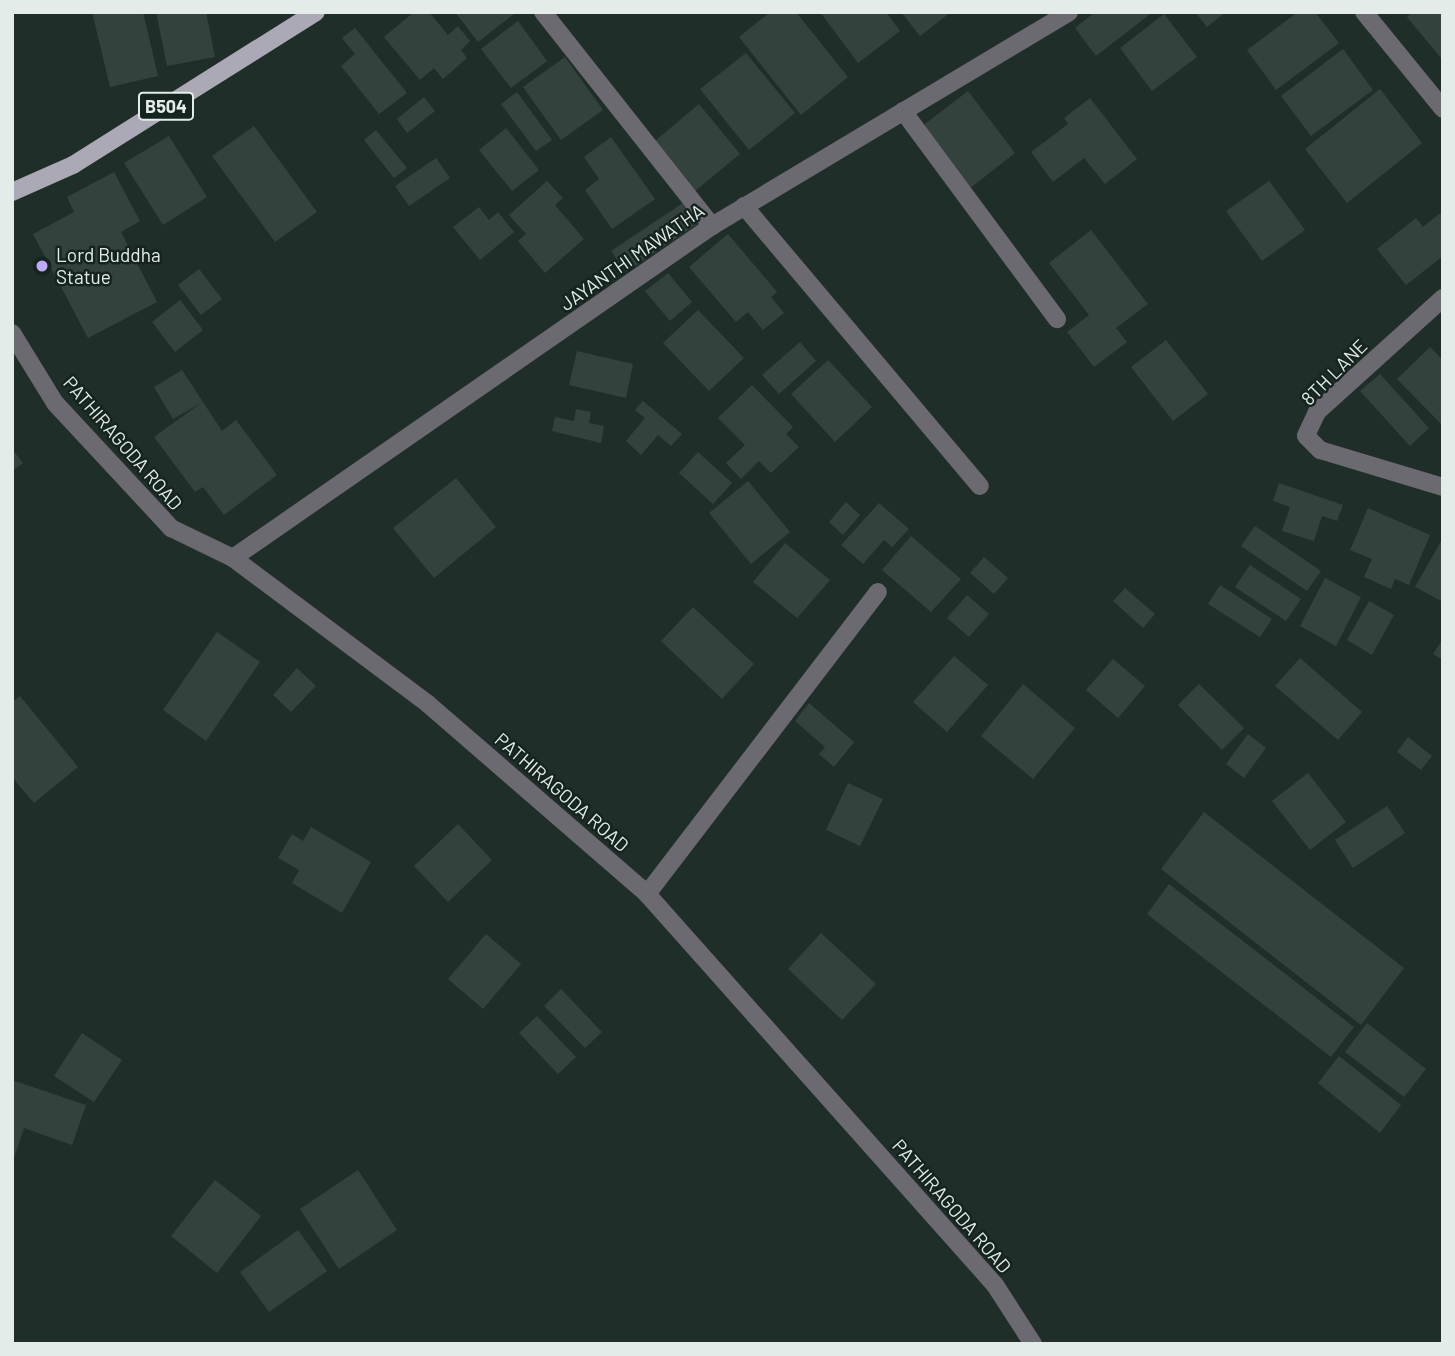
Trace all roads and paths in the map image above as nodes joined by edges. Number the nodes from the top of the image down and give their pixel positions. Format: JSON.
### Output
{"nodes":[{"id":1,"x":316,"y":12,"type":"edge"},
{"id":2,"x":543,"y":12,"type":"edge"},
{"id":3,"x":1069,"y":12,"type":"edge"},
{"id":4,"x":1364,"y":12,"type":"edge"},
{"id":5,"x":1443,"y":109,"type":"edge"},
{"id":6,"x":903,"y":111,"type":"junction"},
{"id":7,"x":12,"y":192,"type":"edge"},
{"id":8,"x":744,"y":206,"type":"junction"},
{"id":9,"x":712,"y":226,"type":"junction"},
{"id":10,"x":1443,"y":298,"type":"edge"},
{"id":11,"x":1057,"y":319,"type":"dead end"},
{"id":12,"x":12,"y":333,"type":"edge"},
{"id":13,"x":980,"y":486,"type":"dead end"},
{"id":14,"x":1443,"y":487,"type":"edge"},
{"id":15,"x":233,"y":558,"type":"junction"},
{"id":16,"x":878,"y":592,"type":"dead end"},
{"id":17,"x":647,"y":894,"type":"junction"},
{"id":18,"x":1033,"y":1344,"type":"edge"}],
"edges":[{"from":1,"to":7,"type":"main road","number":"B504"},
{"from":2,"to":9,"type":"street"},
{"from":3,"to":6,"type":"street","name":"JAYANTHI MAWATHA"},
{"from":4,"to":5,"type":"street"},
{"from":6,"to":8,"type":"street","name":"JAYANTHI MAWATHA"},
{"from":6,"to":11,"type":"street"},
{"from":8,"to":9,"type":"street","name":"JAYANTHI MAWATHA"},
{"from":8,"to":13,"type":"street"},
{"from":9,"to":15,"type":"street","name":"JAYANTHI MAWATHA"},
{"from":10,"to":14,"type":"street","name":"8TH LANE"},
{"from":12,"to":15,"type":"street","name":"PATHIRAGODA ROAD"},
{"from":15,"to":17,"type":"street","name":"PATHIRAGODA ROAD"},
{"from":16,"to":17,"type":"street"},
{"from":17,"to":18,"type":"street","name":"PATHIRAGODA ROAD"}]}
